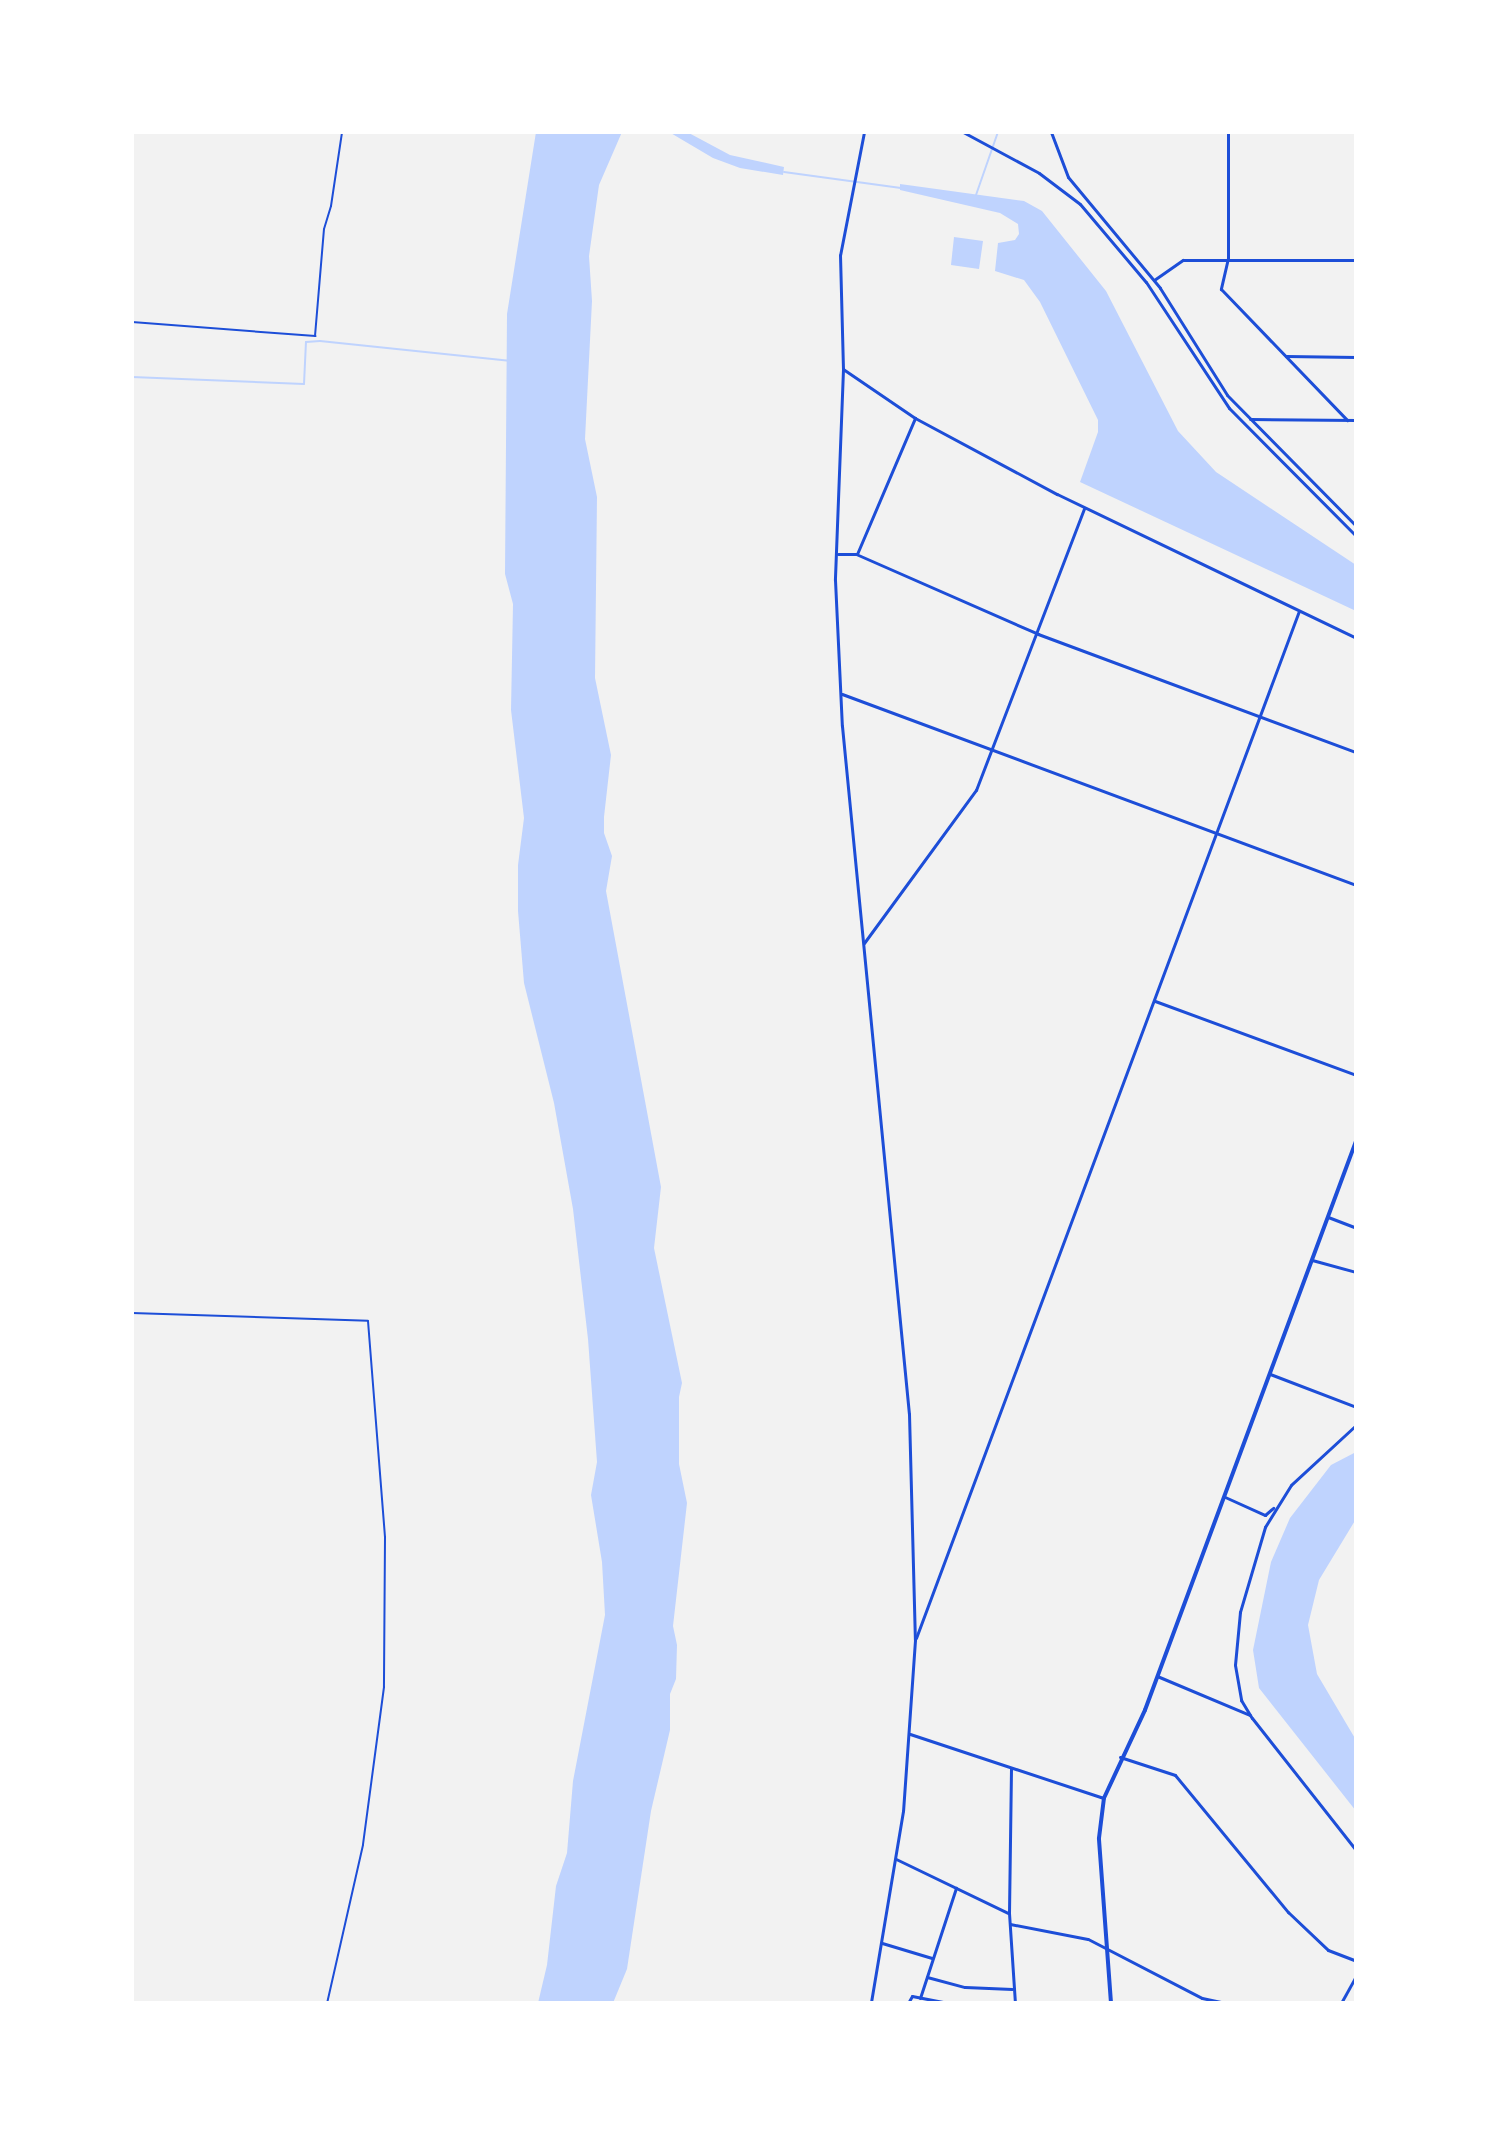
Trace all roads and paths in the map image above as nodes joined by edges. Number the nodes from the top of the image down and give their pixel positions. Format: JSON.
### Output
{"nodes":[{"id":1,"x":342,"y":132,"type":"edge"},
{"id":2,"x":864,"y":132,"type":"edge"},
{"id":3,"x":963,"y":132,"type":"edge"},
{"id":4,"x":1051,"y":132,"type":"edge"},
{"id":5,"x":1228,"y":132,"type":"edge"},
{"id":6,"x":1228,"y":258,"type":"junction"},
{"id":7,"x":1356,"y":260,"type":"edge"},
{"id":8,"x":1154,"y":280,"type":"junction"},
{"id":9,"x":132,"y":322,"type":"edge"},
{"id":10,"x":1286,"y":356,"type":"junction"},
{"id":11,"x":1356,"y":357,"type":"edge"},
{"id":12,"x":843,"y":369,"type":"junction"},
{"id":13,"x":915,"y":418,"type":"junction"},
{"id":14,"x":1250,"y":419,"type":"junction"},
{"id":15,"x":1347,"y":420,"type":"junction"},
{"id":16,"x":1356,"y":420,"type":"edge"},
{"id":17,"x":1084,"y":508,"type":"junction"},
{"id":18,"x":1356,"y":526,"type":"edge"},
{"id":19,"x":1356,"y":536,"type":"edge"},
{"id":20,"x":836,"y":554,"type":"junction"},
{"id":21,"x":856,"y":554,"type":"junction"},
{"id":22,"x":1299,"y":611,"type":"junction"},
{"id":23,"x":1038,"y":634,"type":"junction"},
{"id":24,"x":1356,"y":638,"type":"edge"},
{"id":25,"x":840,"y":694,"type":"junction"},
{"id":26,"x":1260,"y":716,"type":"junction"},
{"id":27,"x":993,"y":750,"type":"junction"},
{"id":28,"x":1356,"y":752,"type":"edge"},
{"id":29,"x":1216,"y":832,"type":"junction"},
{"id":30,"x":1356,"y":885,"type":"edge"},
{"id":31,"x":862,"y":945,"type":"junction"},
{"id":32,"x":1155,"y":1001,"type":"junction"},
{"id":33,"x":1356,"y":1075,"type":"edge"},
{"id":34,"x":1356,"y":1141,"type":"edge"},
{"id":35,"x":1328,"y":1217,"type":"junction"},
{"id":36,"x":1356,"y":1228,"type":"edge"},
{"id":37,"x":1312,"y":1260,"type":"junction"},
{"id":38,"x":1356,"y":1272,"type":"edge"},
{"id":39,"x":132,"y":1313,"type":"edge"},
{"id":40,"x":1270,"y":1374,"type":"junction"},
{"id":41,"x":1356,"y":1407,"type":"edge"},
{"id":42,"x":1356,"y":1425,"type":"edge"},
{"id":43,"x":1225,"y":1497,"type":"junction"},
{"id":44,"x":1276,"y":1505,"type":"junction"},
{"id":45,"x":915,"y":1640,"type":"junction"},
{"id":46,"x":1157,"y":1676,"type":"junction"},
{"id":47,"x":1250,"y":1715,"type":"junction"},
{"id":48,"x":910,"y":1734,"type":"junction"},
{"id":49,"x":1120,"y":1757,"type":"junction"},
{"id":50,"x":1011,"y":1769,"type":"junction"},
{"id":51,"x":1104,"y":1798,"type":"junction"},
{"id":52,"x":1356,"y":1850,"type":"edge"},
{"id":53,"x":896,"y":1859,"type":"junction"},
{"id":54,"x":956,"y":1888,"type":"junction"},
{"id":55,"x":1009,"y":1913,"type":"junction"},
{"id":56,"x":1010,"y":1924,"type":"junction"},
{"id":57,"x":882,"y":1943,"type":"junction"},
{"id":58,"x":1109,"y":1951,"type":"junction"},
{"id":59,"x":932,"y":1958,"type":"junction"},
{"id":60,"x":1356,"y":1961,"type":"edge"},
{"id":61,"x":1356,"y":1976,"type":"edge"},
{"id":62,"x":927,"y":1977,"type":"junction"},
{"id":63,"x":1012,"y":1989,"type":"junction"},
{"id":64,"x":920,"y":1998,"type":"junction"},
{"id":65,"x":1343,"y":2001,"type":"edge"},
{"id":66,"x":327,"y":2003,"type":"edge"},
{"id":67,"x":871,"y":2003,"type":"edge"},
{"id":68,"x":908,"y":2003,"type":"edge"},
{"id":69,"x":949,"y":2003,"type":"edge"},
{"id":70,"x":1015,"y":2003,"type":"edge"},
{"id":71,"x":1111,"y":2003,"type":"edge"},
{"id":72,"x":1222,"y":2003,"type":"edge"},
{"id":73,"x":1351,"y":2003,"type":"edge"}],
"edges":[{"from":1,"to":9,"type":"path"},
{"from":2,"to":12,"type":"street"},
{"from":3,"to":19,"type":"street"},
{"from":4,"to":8,"type":"street"},
{"from":5,"to":6,"type":"street"},
{"from":6,"to":7,"type":"street"},
{"from":6,"to":8,"type":"street"},
{"from":6,"to":10,"type":"street"},
{"from":8,"to":14,"type":"street"},
{"from":10,"to":11,"type":"street"},
{"from":10,"to":15,"type":"street"},
{"from":12,"to":13,"type":"street"},
{"from":12,"to":20,"type":"street"},
{"from":13,"to":17,"type":"street"},
{"from":13,"to":21,"type":"street"},
{"from":14,"to":15,"type":"street"},
{"from":14,"to":18,"type":"street"},
{"from":15,"to":16,"type":"street"},
{"from":17,"to":22,"type":"street"},
{"from":17,"to":23,"type":"street"},
{"from":20,"to":21,"type":"street"},
{"from":20,"to":25,"type":"street"},
{"from":21,"to":23,"type":"street"},
{"from":22,"to":24,"type":"street"},
{"from":22,"to":26,"type":"street"},
{"from":23,"to":26,"type":"street"},
{"from":23,"to":27,"type":"street"},
{"from":25,"to":27,"type":"street"},
{"from":25,"to":31,"type":"street"},
{"from":26,"to":28,"type":"street"},
{"from":26,"to":29,"type":"street"},
{"from":27,"to":29,"type":"street"},
{"from":27,"to":31,"type":"street"},
{"from":29,"to":30,"type":"street"},
{"from":29,"to":32,"type":"street"},
{"from":31,"to":45,"type":"street"},
{"from":32,"to":33,"type":"street"},
{"from":32,"to":45,"type":"street"},
{"from":34,"to":35,"type":"street"},
{"from":35,"to":36,"type":"street"},
{"from":35,"to":37,"type":"street"},
{"from":37,"to":38,"type":"street"},
{"from":37,"to":40,"type":"street"},
{"from":39,"to":66,"type":"path"},
{"from":40,"to":41,"type":"street"},
{"from":40,"to":43,"type":"street"},
{"from":42,"to":44,"type":"street"},
{"from":43,"to":44,"type":"street"},
{"from":43,"to":46,"type":"street"},
{"from":44,"to":47,"type":"street"},
{"from":45,"to":48,"type":"street"},
{"from":46,"to":47,"type":"street"},
{"from":46,"to":49,"type":"street"},
{"from":47,"to":52,"type":"street"},
{"from":48,"to":50,"type":"street"},
{"from":48,"to":53,"type":"street"},
{"from":49,"to":51,"type":"street"},
{"from":49,"to":60,"type":"street"},
{"from":50,"to":51,"type":"street"},
{"from":50,"to":55,"type":"street"},
{"from":51,"to":58,"type":"street"},
{"from":53,"to":54,"type":"street"},
{"from":53,"to":57,"type":"street"},
{"from":54,"to":55,"type":"street"},
{"from":54,"to":59,"type":"street"},
{"from":55,"to":56,"type":"street"},
{"from":56,"to":58,"type":"street"},
{"from":56,"to":63,"type":"street"},
{"from":57,"to":59,"type":"street"},
{"from":57,"to":67,"type":"street"},
{"from":58,"to":71,"type":"street"},
{"from":58,"to":72,"type":"street"},
{"from":59,"to":62,"type":"street"},
{"from":61,"to":65,"type":"street"},
{"from":62,"to":63,"type":"street"},
{"from":62,"to":64,"type":"street"},
{"from":63,"to":70,"type":"street"},
{"from":64,"to":68,"type":"street"},
{"from":64,"to":69,"type":"street"},
{"from":65,"to":73,"type":"street"}]}
